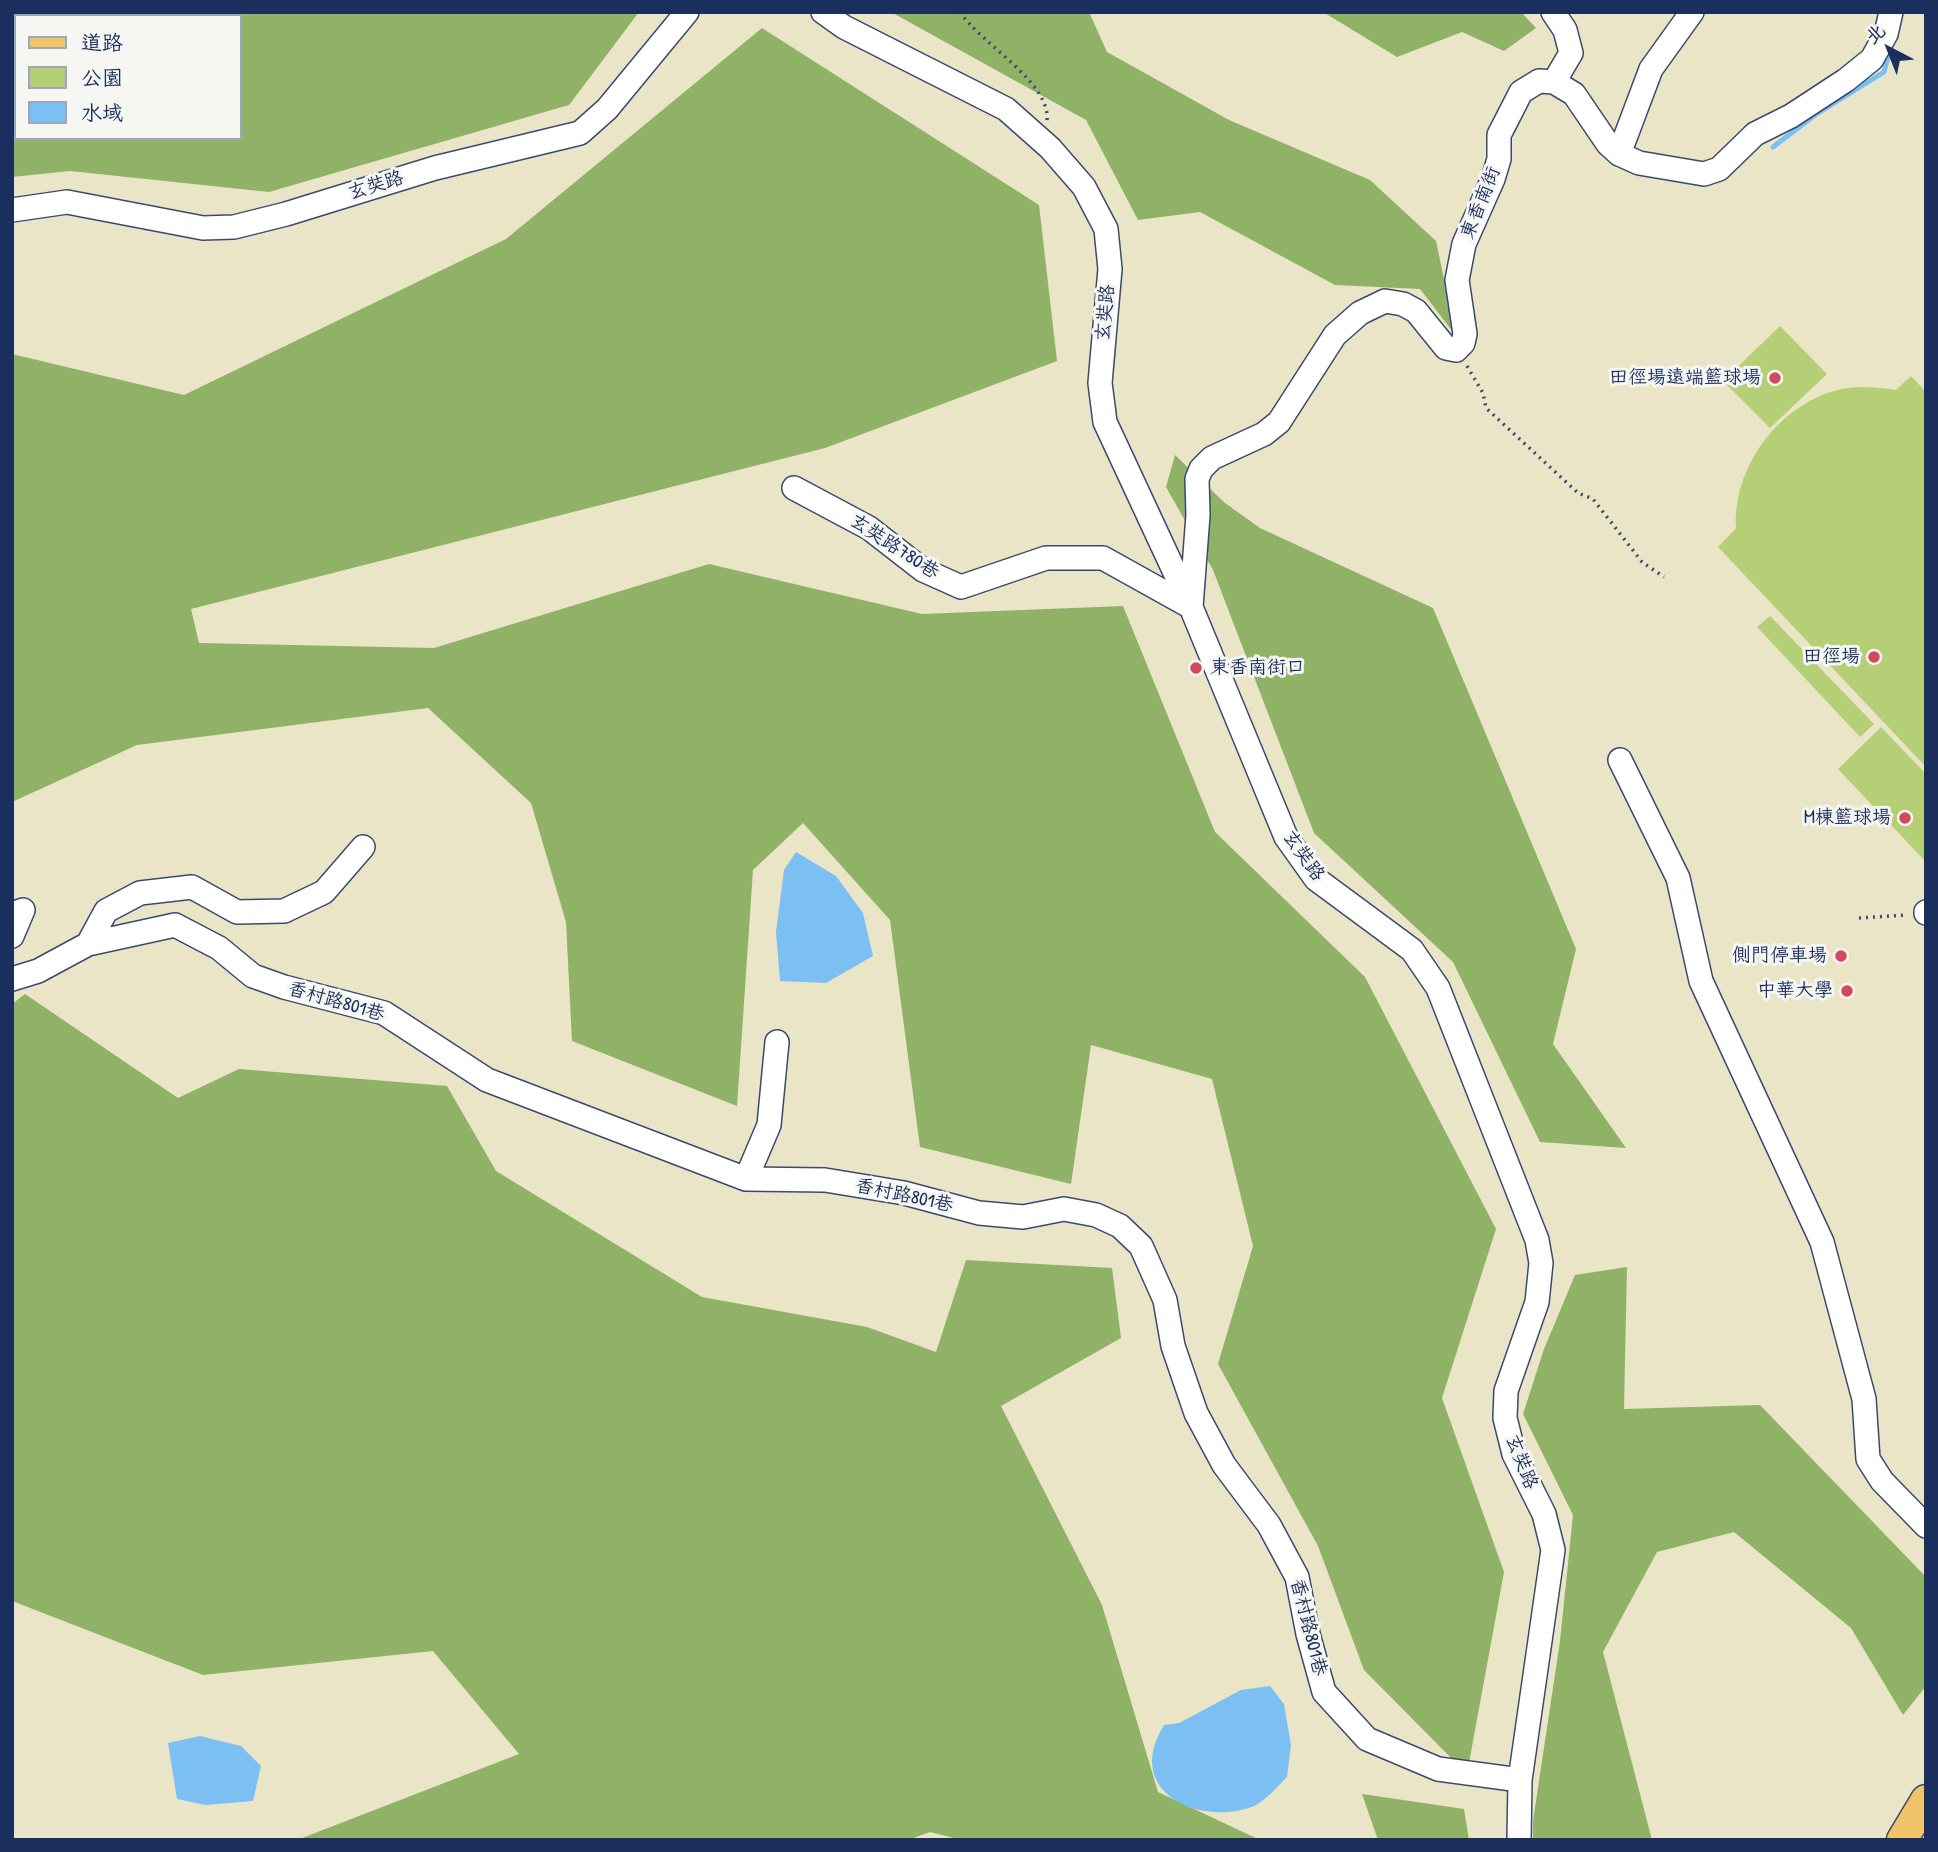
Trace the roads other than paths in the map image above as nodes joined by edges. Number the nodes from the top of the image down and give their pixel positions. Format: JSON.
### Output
{"nodes":[{"id":1,"x":687,"y":12,"type":"edge"},
{"id":2,"x":823,"y":12,"type":"edge"},
{"id":3,"x":1553,"y":12,"type":"edge"},
{"id":4,"x":1692,"y":12,"type":"edge"},
{"id":5,"x":1891,"y":12,"type":"edge"},
{"id":6,"x":1554,"y":82,"type":"junction"},
{"id":7,"x":1619,"y":154,"type":"junction"},
{"id":8,"x":12,"y":210,"type":"edge"},
{"id":9,"x":794,"y":488,"type":"dead end"},
{"id":10,"x":1191,"y":607,"type":"junction"},
{"id":11,"x":1620,"y":760,"type":"dead end"},
{"id":12,"x":363,"y":847,"type":"dead end"},
{"id":13,"x":12,"y":914,"type":"edge"},
{"id":14,"x":12,"y":936,"type":"edge"},
{"id":15,"x":88,"y":944,"type":"junction"},
{"id":16,"x":12,"y":979,"type":"edge"},
{"id":17,"x":777,"y":1042,"type":"dead end"},
{"id":18,"x":746,"y":1179,"type":"junction"},
{"id":19,"x":1926,"y":1525,"type":"edge"},
{"id":20,"x":1520,"y":1780,"type":"junction"},
{"id":21,"x":1926,"y":1800,"type":"edge"},
{"id":22,"x":1518,"y":1840,"type":"edge"},
{"id":23,"x":1902,"y":1840,"type":"edge"}],
"edges":[{"from":1,"to":8,"type":"street","name":"玄奘路"},
{"from":2,"to":10,"type":"street","name":"玄奘路"},
{"from":3,"to":6,"type":"street"},
{"from":4,"to":7,"type":"street"},
{"from":5,"to":7,"type":"street"},
{"from":6,"to":7,"type":"street"},
{"from":6,"to":10,"type":"street","name":"東香南街"},
{"from":9,"to":10,"type":"street","name":"玄奘路780巷"},
{"from":10,"to":20,"type":"street","name":"玄奘路"},
{"from":11,"to":19,"type":"street"},
{"from":12,"to":15,"type":"street"},
{"from":13,"to":14,"type":"street"},
{"from":15,"to":16,"type":"street","name":"香村路801巷"},
{"from":15,"to":18,"type":"street","name":"香村路801巷"},
{"from":17,"to":18,"type":"street"},
{"from":18,"to":20,"type":"street","name":"香村路801巷"},
{"from":20,"to":22,"type":"street","name":"玄奘路"},
{"from":21,"to":23,"type":"main road"}]}
